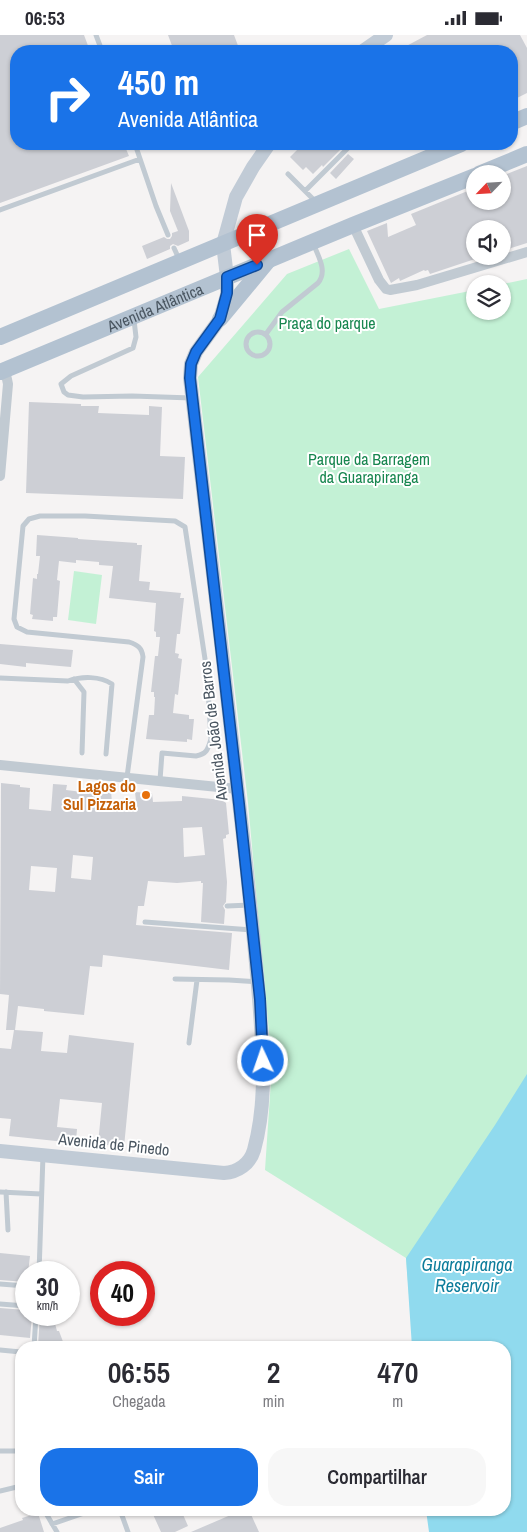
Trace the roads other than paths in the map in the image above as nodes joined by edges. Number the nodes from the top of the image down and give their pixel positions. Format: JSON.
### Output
{"nodes":[{"id":1,"x":386,"y":35,"type":"edge"},
{"id":2,"x":372,"y":45,"type":"edge"},
{"id":3,"x":136,"y":150,"type":"edge"},
{"id":4,"x":265,"y":150,"type":"edge"},
{"id":5,"x":346,"y":150,"type":"edge"},
{"id":6,"x":447,"y":150,"type":"edge"},
{"id":7,"x":527,"y":154,"type":"edge"},
{"id":8,"x":140,"y":159,"type":"junction"},
{"id":9,"x":501,"y":165,"type":"edge"},
{"id":10,"x":288,"y":174,"type":"dead end"},
{"id":11,"x":466,"y":179,"type":"edge"},
{"id":12,"x":305,"y":191,"type":"junction"},
{"id":13,"x":318,"y":205,"type":"junction"},
{"id":14,"x":0,"y":210,"type":"edge"},
{"id":15,"x":353,"y":225,"type":"junction"},
{"id":16,"x":168,"y":235,"type":"dead end"},
{"id":17,"x":313,"y":241,"type":"junction"},
{"id":18,"x":223,"y":244,"type":"junction"},
{"id":19,"x":527,"y":252,"type":"edge"},
{"id":20,"x":269,"y":259,"type":"junction"},
{"id":21,"x":227,"y":277,"type":"junction"},
{"id":22,"x":133,"y":316,"type":"junction"},
{"id":23,"x":220,"y":319,"type":"junction"},
{"id":24,"x":266,"y":334,"type":"junction"},
{"id":25,"x":0,"y":337,"type":"edge"},
{"id":26,"x":2,"y":371,"type":"edge"},
{"id":27,"x":192,"y":398,"type":"junction"},
{"id":28,"x":0,"y":476,"type":"edge"},
{"id":29,"x":0,"y":679,"type":"edge"},
{"id":30,"x":74,"y":679,"type":"junction"},
{"id":31,"x":82,"y":753,"type":"dead end"},
{"id":32,"x":106,"y":754,"type":"dead end"},
{"id":33,"x":0,"y":765,"type":"edge"},
{"id":34,"x":127,"y":774,"type":"junction"},
{"id":35,"x":160,"y":778,"type":"junction"},
{"id":36,"x":238,"y":789,"type":"junction"},
{"id":37,"x":250,"y":905,"type":"junction"},
{"id":38,"x":227,"y":906,"type":"dead end"},
{"id":39,"x":145,"y":922,"type":"dead end"},
{"id":40,"x":253,"y":930,"type":"junction"},
{"id":41,"x":176,"y":979,"type":"dead end"},
{"id":42,"x":197,"y":980,"type":"junction"},
{"id":43,"x":258,"y":982,"type":"junction"},
{"id":44,"x":189,"y":1043,"type":"dead end"},
{"id":45,"x":0,"y":1151,"type":"edge"},
{"id":46,"x":43,"y":1155,"type":"junction"},
{"id":47,"x":224,"y":1173,"type":"joint"},
{"id":48,"x":3,"y":1192,"type":"edge"},
{"id":49,"x":41,"y":1193,"type":"junction"},
{"id":50,"x":8,"y":1230,"type":"dead end"},
{"id":51,"x":39,"y":1261,"type":"edge"},
{"id":52,"x":0,"y":1284,"type":"edge"},
{"id":53,"x":15,"y":1285,"type":"edge"},
{"id":54,"x":0,"y":1304,"type":"edge"},
{"id":55,"x":15,"y":1305,"type":"edge"},
{"id":56,"x":35,"y":1326,"type":"edge"},
{"id":57,"x":34,"y":1341,"type":"edge"},
{"id":58,"x":0,"y":1350,"type":"edge"},
{"id":59,"x":15,"y":1351,"type":"edge"},
{"id":60,"x":0,"y":1451,"type":"edge"},
{"id":61,"x":15,"y":1451,"type":"edge"},
{"id":62,"x":15,"y":1488,"type":"edge"},
{"id":63,"x":0,"y":1491,"type":"edge"},
{"id":64,"x":47,"y":1516,"type":"edge"},
{"id":65,"x":75,"y":1516,"type":"edge"},
{"id":66,"x":122,"y":1516,"type":"edge"},
{"id":67,"x":52,"y":1524,"type":"junction"},
{"id":68,"x":57,"y":1532,"type":"edge"},
{"id":69,"x":128,"y":1532,"type":"edge"}],
"edges":[{"from":1,"to":2,"type":"street"},
{"from":3,"to":8,"type":"lane"},
{"from":4,"to":18,"type":"street"},
{"from":5,"to":12,"type":"lane"},
{"from":6,"to":13,"type":"main road","name":"Avenida Atlântica"},
{"from":7,"to":9,"type":"main road"},
{"from":8,"to":14,"type":"lane"},
{"from":8,"to":16,"type":"lane"},
{"from":10,"to":12,"type":"lane"},
{"from":11,"to":15,"type":"main road","name":"Avenida Atlântica"},
{"from":12,"to":13,"type":"lane"},
{"from":13,"to":18,"type":"main road","name":"Avenida Atlântica"},
{"from":15,"to":17,"type":"main road","name":"Avenida Atlântica"},
{"from":15,"to":19,"type":"street"},
{"from":17,"to":20,"type":"main road","name":"Avenida Atlântica"},
{"from":17,"to":24,"type":"lane"},
{"from":18,"to":21,"type":"street","name":"Avenida João de Barros"},
{"from":18,"to":25,"type":"main road","name":"Avenida Atlântica"},
{"from":20,"to":21,"type":"main road","name":"Avenida Atlântica"},
{"from":20,"to":23,"type":"main road"},
{"from":21,"to":22,"type":"main road","name":"Avenida Atlântica"},
{"from":21,"to":23,"type":"street","name":"Avenida João de Barros"},
{"from":22,"to":26,"type":"main road","name":"Avenida Atlântica"},
{"from":22,"to":27,"type":"lane"},
{"from":23,"to":27,"type":"street","name":"Avenida João de Barros"},
{"from":24,"to":24,"type":"lane"},
{"from":26,"to":28,"type":"street"},
{"from":27,"to":36,"type":"street","name":"Avenida João de Barros"},
{"from":29,"to":30,"type":"lane"},
{"from":30,"to":31,"type":"lane"},
{"from":30,"to":32,"type":"lane"},
{"from":33,"to":34,"type":"street"},
{"from":34,"to":35,"type":"street"},
{"from":34,"to":35,"type":"lane"},
{"from":35,"to":36,"type":"street"},
{"from":36,"to":37,"type":"street","name":"Avenida João de Barros"},
{"from":37,"to":38,"type":"lane"},
{"from":37,"to":40,"type":"street","name":"Avenida João de Barros"},
{"from":39,"to":40,"type":"lane"},
{"from":40,"to":43,"type":"street","name":"Avenida João de Barros"},
{"from":41,"to":42,"type":"lane"},
{"from":42,"to":43,"type":"lane"},
{"from":42,"to":44,"type":"lane"},
{"from":43,"to":47,"type":"street","name":"Avenida João de Barros"},
{"from":45,"to":46,"type":"street","name":"Avenida de Pinedo"},
{"from":46,"to":47,"type":"street","name":"Avenida de Pinedo"},
{"from":46,"to":49,"type":"lane"},
{"from":48,"to":49,"type":"lane"},
{"from":48,"to":50,"type":"lane"},
{"from":49,"to":51,"type":"lane"},
{"from":52,"to":53,"type":"lane"},
{"from":54,"to":55,"type":"lane"},
{"from":56,"to":57,"type":"lane"},
{"from":58,"to":59,"type":"lane"},
{"from":60,"to":61,"type":"lane"},
{"from":62,"to":63,"type":"lane"},
{"from":64,"to":67,"type":"lane"},
{"from":65,"to":67,"type":"lane"},
{"from":66,"to":69,"type":"lane"},
{"from":67,"to":68,"type":"lane"}]}
